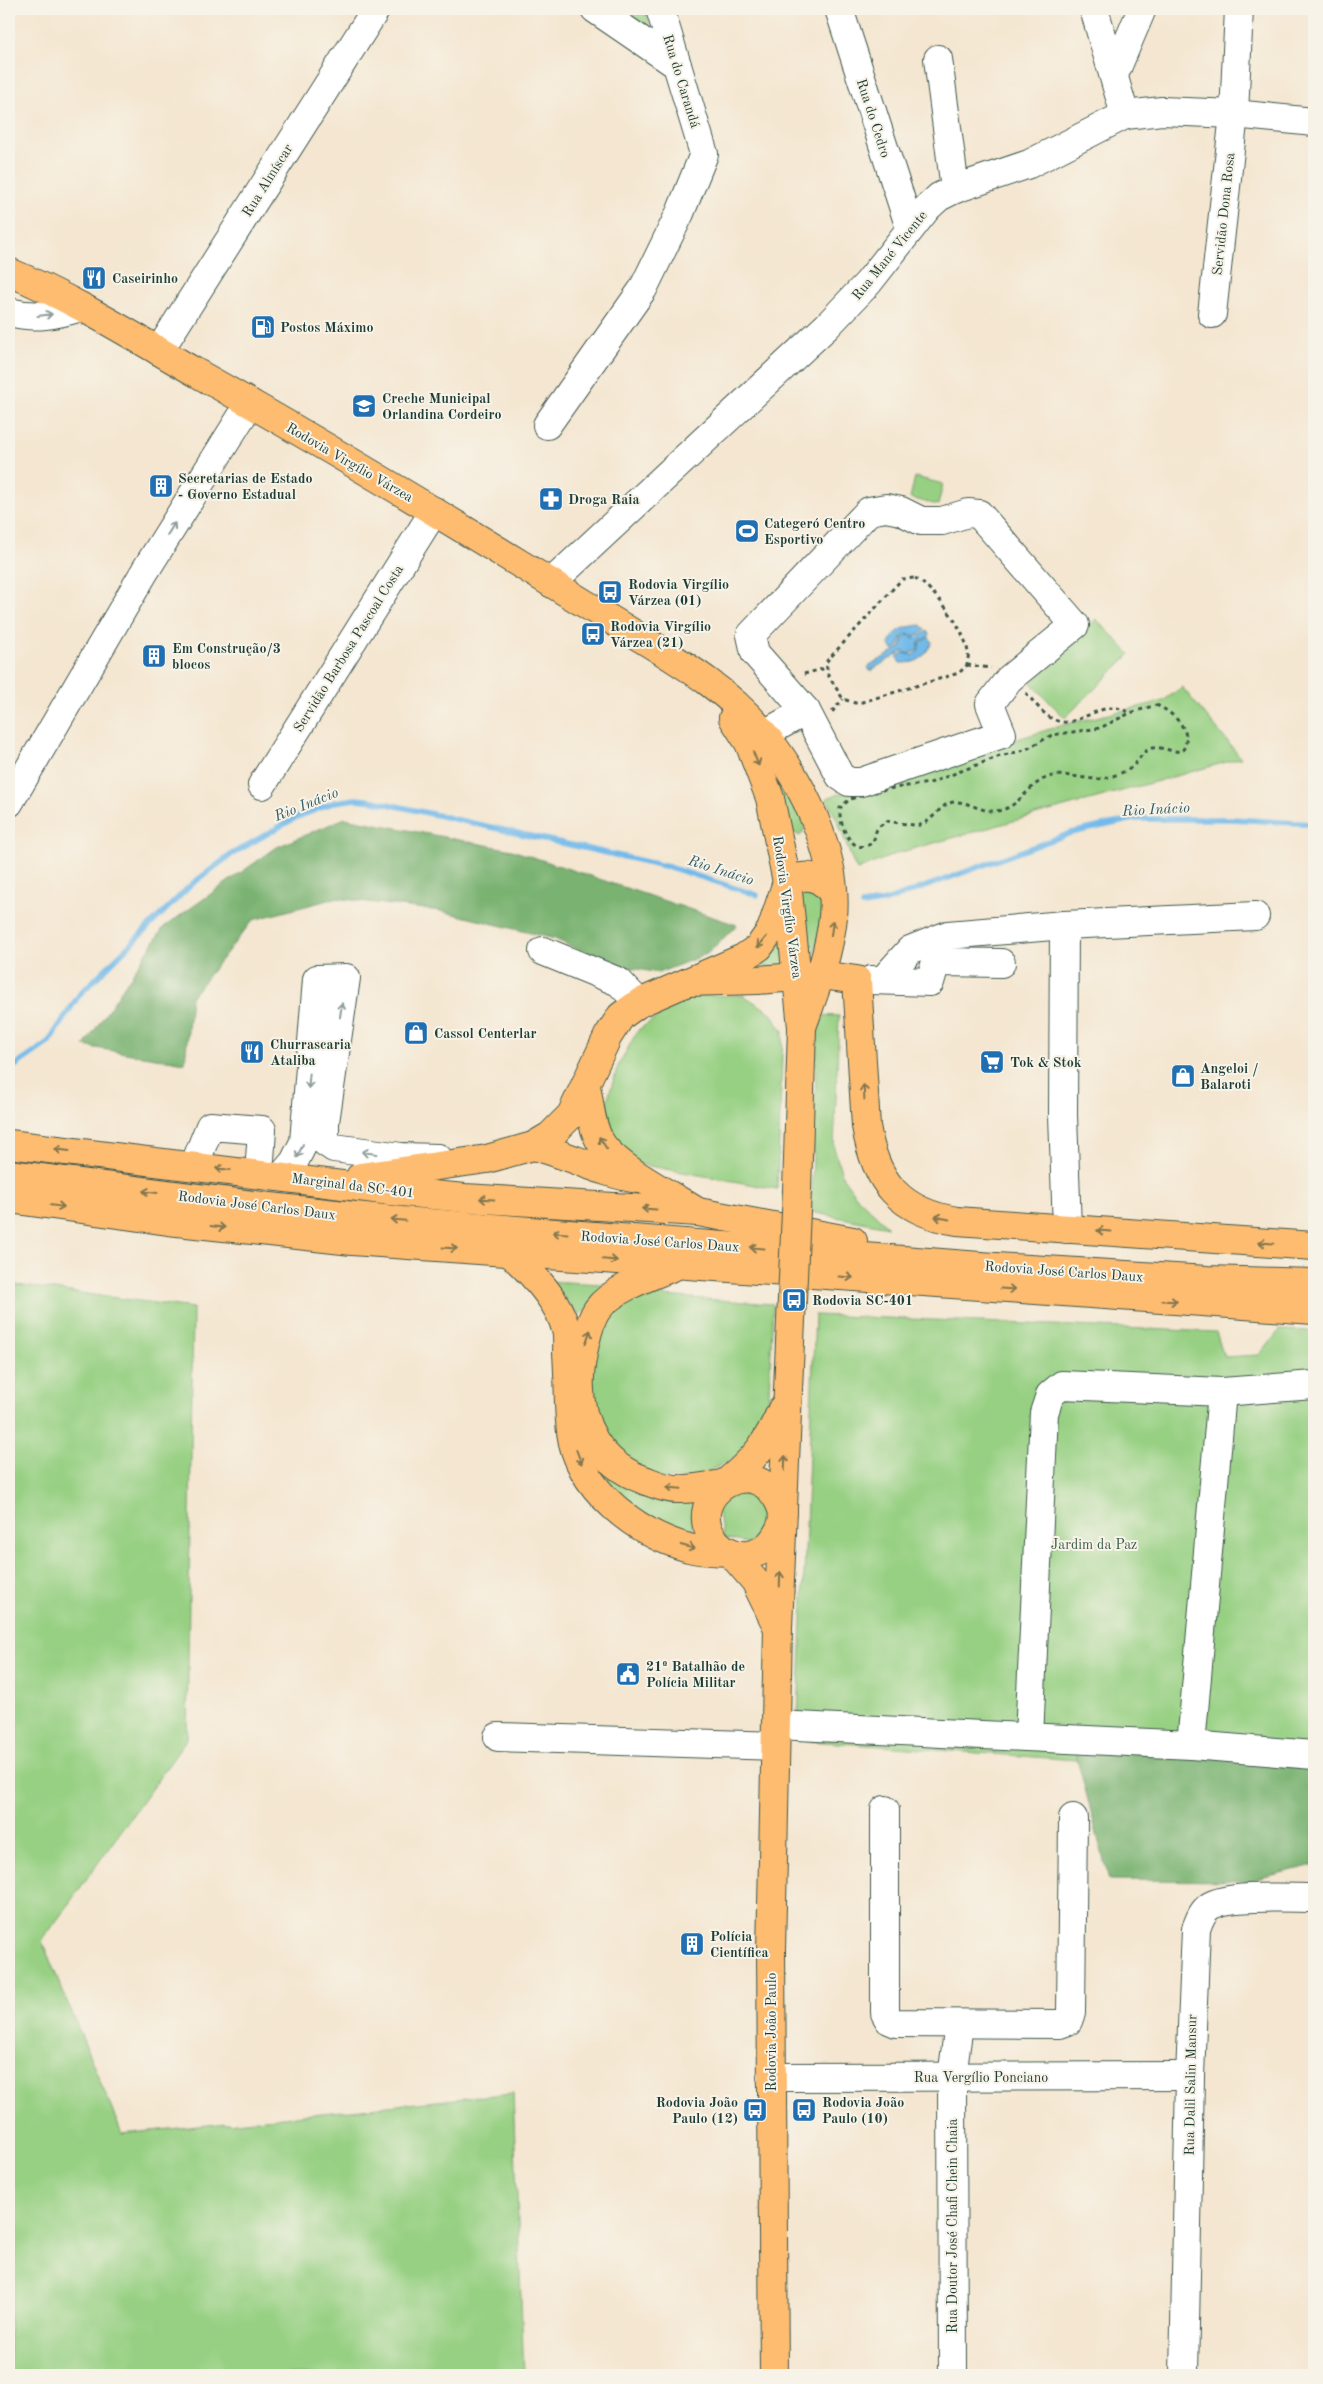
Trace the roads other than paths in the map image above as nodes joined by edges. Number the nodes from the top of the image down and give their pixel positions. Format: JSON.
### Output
{"nodes":[{"id":1,"x":595,"y":9,"type":"edge"},
{"id":2,"x":660,"y":9,"type":"edge"},
{"id":3,"x":839,"y":9,"type":"edge"},
{"id":4,"x":1094,"y":9,"type":"edge"},
{"id":5,"x":1142,"y":9,"type":"edge"},
{"id":6,"x":1239,"y":9,"type":"edge"},
{"id":7,"x":368,"y":12,"type":"edge"},
{"id":8,"x":938,"y":59,"type":"dead end"},
{"id":9,"x":677,"y":64,"type":"junction"},
{"id":10,"x":1114,"y":75,"type":"junction"},
{"id":11,"x":1234,"y":114,"type":"junction"},
{"id":12,"x":1125,"y":115,"type":"junction"},
{"id":13,"x":1314,"y":122,"type":"edge"},
{"id":14,"x":955,"y":188,"type":"junction"},
{"id":15,"x":910,"y":228,"type":"junction"},
{"id":16,"x":9,"y":272,"type":"edge"},
{"id":17,"x":81,"y":307,"type":"junction"},
{"id":18,"x":9,"y":312,"type":"edge"},
{"id":19,"x":1212,"y":314,"type":"dead end"},
{"id":20,"x":159,"y":351,"type":"junction"},
{"id":21,"x":250,"y":403,"type":"junction"},
{"id":22,"x":548,"y":425,"type":"dead end"},
{"id":23,"x":434,"y":511,"type":"junction"},
{"id":24,"x":551,"y":583,"type":"junction"},
{"id":25,"x":684,"y":666,"type":"junction"},
{"id":26,"x":806,"y":711,"type":"junction"},
{"id":27,"x":764,"y":734,"type":"junction"},
{"id":28,"x":262,"y":785,"type":"dead end"},
{"id":29,"x":9,"y":803,"type":"edge"},
{"id":30,"x":777,"y":830,"type":"junction"},
{"id":31,"x":819,"y":830,"type":"junction"},
{"id":32,"x":787,"y":882,"type":"junction"},
{"id":33,"x":833,"y":894,"type":"junction"},
{"id":34,"x":1254,"y":916,"type":"dead end"},
{"id":35,"x":1064,"y":925,"type":"junction"},
{"id":36,"x":543,"y":951,"type":"dead end"},
{"id":37,"x":1001,"y":963,"type":"dead end"},
{"id":38,"x":809,"y":976,"type":"junction"},
{"id":39,"x":758,"y":980,"type":"junction"},
{"id":40,"x":870,"y":980,"type":"junction"},
{"id":41,"x":688,"y":982,"type":"junction"},
{"id":42,"x":639,"y":1003,"type":"junction"},
{"id":43,"x":801,"y":1016,"type":"junction"},
{"id":44,"x":586,"y":1086,"type":"junction"},
{"id":45,"x":9,"y":1144,"type":"edge"},
{"id":46,"x":533,"y":1146,"type":"junction"},
{"id":47,"x":488,"y":1159,"type":"junction"},
{"id":48,"x":194,"y":1166,"type":"junction"},
{"id":49,"x":9,"y":1174,"type":"edge"},
{"id":50,"x":270,"y":1175,"type":"junction"},
{"id":51,"x":648,"y":1181,"type":"junction"},
{"id":52,"x":324,"y":1182,"type":"junction"},
{"id":53,"x":9,"y":1199,"type":"edge"},
{"id":54,"x":698,"y":1212,"type":"junction"},
{"id":55,"x":1068,"y":1229,"type":"junction"},
{"id":56,"x":1314,"y":1242,"type":"edge"},
{"id":57,"x":509,"y":1252,"type":"junction"},
{"id":58,"x":676,"y":1265,"type":"junction"},
{"id":59,"x":980,"y":1266,"type":"junction"},
{"id":60,"x":1314,"y":1283,"type":"edge"},
{"id":61,"x":1314,"y":1310,"type":"edge"},
{"id":62,"x":790,"y":1342,"type":"joint"},
{"id":63,"x":1314,"y":1385,"type":"edge"},
{"id":64,"x":1222,"y":1392,"type":"junction"},
{"id":65,"x":788,"y":1396,"type":"junction"},
{"id":66,"x":722,"y":1484,"type":"junction"},
{"id":67,"x":782,"y":1518,"type":"junction"},
{"id":68,"x":730,"y":1552,"type":"junction"},
{"id":69,"x":778,"y":1628,"type":"junction"},
{"id":70,"x":775,"y":1736,"type":"junction"},
{"id":71,"x":498,"y":1737,"type":"dead end"},
{"id":72,"x":1029,"y":1737,"type":"junction"},
{"id":73,"x":1191,"y":1745,"type":"junction"},
{"id":74,"x":1314,"y":1755,"type":"edge"},
{"id":75,"x":885,"y":1810,"type":"dead end"},
{"id":76,"x":1073,"y":1818,"type":"dead end"},
{"id":77,"x":1314,"y":1898,"type":"edge"},
{"id":78,"x":959,"y":2024,"type":"junction"},
{"id":79,"x":952,"y":2076,"type":"junction"},
{"id":80,"x":1190,"y":2076,"type":"junction"},
{"id":81,"x":772,"y":2077,"type":"junction"},
{"id":82,"x":774,"y":2375,"type":"edge"},
{"id":83,"x":953,"y":2375,"type":"edge"},
{"id":84,"x":1184,"y":2375,"type":"edge"}],
"edges":[{"from":1,"to":9,"type":"street"},
{"from":2,"to":9,"type":"street","name":"Rua do Carandá"},
{"from":3,"to":15,"type":"street","name":"Rua do Cedro"},
{"from":4,"to":10,"type":"street"},
{"from":5,"to":10,"type":"street"},
{"from":6,"to":11,"type":"street","name":"Servidão Dona Rosa"},
{"from":7,"to":20,"type":"street","name":"Rua Almíscar"},
{"from":8,"to":14,"type":"street"},
{"from":9,"to":22,"type":"street","name":"Rua do Carandá"},
{"from":10,"to":12,"type":"street"},
{"from":11,"to":12,"type":"street","name":"Rua Mané Vicente"},
{"from":11,"to":13,"type":"street","name":"Rua Mané Vicente"},
{"from":11,"to":19,"type":"street","name":"Servidão Dona Rosa"},
{"from":12,"to":14,"type":"street","name":"Rua Mané Vicente"},
{"from":14,"to":15,"type":"street","name":"Rua Mané Vicente"},
{"from":15,"to":24,"type":"street","name":"Rua Mané Vicente"},
{"from":16,"to":17,"type":"main road","name":"Rodovia Virgílio Várzea"},
{"from":18,"to":17,"type":"street","one_way":true},
{"from":17,"to":20,"type":"main road","name":"Rodovia Virgílio Várzea"},
{"from":20,"to":21,"type":"main road","name":"Rodovia Virgílio Várzea"},
{"from":21,"to":23,"type":"main road","name":"Rodovia Virgílio Várzea"},
{"from":29,"to":21,"type":"street","one_way":true},
{"from":23,"to":24,"type":"main road","name":"Rodovia Virgílio Várzea"},
{"from":23,"to":28,"type":"street","name":"Servidão Barbosa Pascoal Costa"},
{"from":24,"to":25,"type":"main road","name":"Rodovia Virgílio Várzea"},
{"from":25,"to":27,"type":"main road","name":"Rodovia Virgílio Várzea"},
{"from":25,"to":30,"type":"main road","name":"Rodovia Virgílio Várzea","one_way":true},
{"from":26,"to":26,"type":"street"},
{"from":26,"to":27,"type":"street"},
{"from":27,"to":31,"type":"main road","name":"Rodovia Virgílio Várzea"},
{"from":30,"to":31,"type":"main road"},
{"from":30,"to":32,"type":"main road","name":"Rodovia Virgílio Várzea"},
{"from":31,"to":33,"type":"main road","name":"Rodovia Virgílio Várzea"},
{"from":32,"to":33,"type":"main road"},
{"from":32,"to":38,"type":"main road","name":"Rodovia Virgílio Várzea"},
{"from":32,"to":41,"type":"main road","one_way":true},
{"from":38,"to":33,"type":"main road","name":"Rodovia Virgílio Várzea","one_way":true},
{"from":34,"to":35,"type":"street"},
{"from":35,"to":40,"type":"street"},
{"from":35,"to":55,"type":"street"},
{"from":36,"to":42,"type":"street"},
{"from":37,"to":40,"type":"street"},
{"from":38,"to":39,"type":"main road"},
{"from":38,"to":40,"type":"main road"},
{"from":38,"to":43,"type":"main road","name":"Rodovia Virgílio Várzea"},
{"from":39,"to":41,"type":"main road"},
{"from":39,"to":43,"type":"main road"},
{"from":55,"to":40,"type":"main road","one_way":true},
{"from":41,"to":42,"type":"main road"},
{"from":42,"to":44,"type":"main road"},
{"from":43,"to":62,"type":"main road","name":"Rodovia Virgílio Várzea","bridge":true},
{"from":44,"to":46,"type":"main road"},
{"from":51,"to":44,"type":"main road","one_way":true},
{"from":48,"to":45,"type":"main road","name":"Marginal da SC-401","one_way":true},
{"from":46,"to":47,"type":"main road"},
{"from":46,"to":51,"type":"main road"},
{"from":47,"to":50,"type":"street","one_way":true},
{"from":47,"to":52,"type":"main road"},
{"from":50,"to":48,"type":"main road","name":"Marginal da SC-401","one_way":true},
{"from":48,"to":50,"type":"street"},
{"from":59,"to":49,"type":"main road","name":"Rodovia José Carlos Daux","one_way":true},
{"from":50,"to":52,"type":"main road","name":"Marginal da SC-401"},
{"from":51,"to":54,"type":"main road"},
{"from":54,"to":52,"type":"main road","name":"Marginal da SC-401","one_way":true},
{"from":53,"to":57,"type":"main road","name":"Rodovia José Carlos Daux","one_way":true},
{"from":54,"to":59,"type":"main road"},
{"from":56,"to":55,"type":"main road","one_way":true},
{"from":57,"to":58,"type":"main road","name":"Rodovia José Carlos Daux","one_way":true},
{"from":57,"to":68,"type":"main road","one_way":true},
{"from":58,"to":61,"type":"main road","name":"Rodovia José Carlos Daux","one_way":true},
{"from":66,"to":58,"type":"main road","one_way":true},
{"from":59,"to":60,"type":"main road","name":"Rodovia José Carlos Daux"},
{"from":62,"to":65,"type":"main road","name":"Rodovia João Paulo"},
{"from":63,"to":64,"type":"street"},
{"from":64,"to":72,"type":"street"},
{"from":64,"to":73,"type":"street"},
{"from":65,"to":66,"type":"main road","name":"Rodovia João Paulo"},
{"from":67,"to":65,"type":"main road","name":"Rodovia João Paulo","one_way":true},
{"from":66,"to":67,"type":"main road"},
{"from":66,"to":68,"type":"main road"},
{"from":67,"to":68,"type":"main road"},
{"from":69,"to":67,"type":"main road","name":"Rodovia João Paulo","one_way":true},
{"from":68,"to":69,"type":"main road","name":"Rodovia João Paulo"},
{"from":69,"to":70,"type":"main road","name":"Rodovia João Paulo"},
{"from":70,"to":71,"type":"street"},
{"from":70,"to":72,"type":"street"},
{"from":70,"to":81,"type":"main road","name":"Rodovia João Paulo"},
{"from":72,"to":73,"type":"street"},
{"from":73,"to":74,"type":"street"},
{"from":75,"to":78,"type":"street"},
{"from":76,"to":78,"type":"street"},
{"from":77,"to":80,"type":"street","name":"Rua Dalil Salin Mansur"},
{"from":78,"to":79,"type":"street","name":"Rua Doutor José Chafi Chein Chaia"},
{"from":79,"to":80,"type":"street","name":"Rua Vergílio Ponciano"},
{"from":79,"to":81,"type":"street","name":"Rua Vergílio Ponciano"},
{"from":79,"to":83,"type":"street","name":"Rua Doutor José Chafi Chein Chaia"},
{"from":80,"to":84,"type":"street","name":"Rua Dalil Salin Mansur"},
{"from":81,"to":82,"type":"main road","name":"Rodovia João Paulo"}]}
